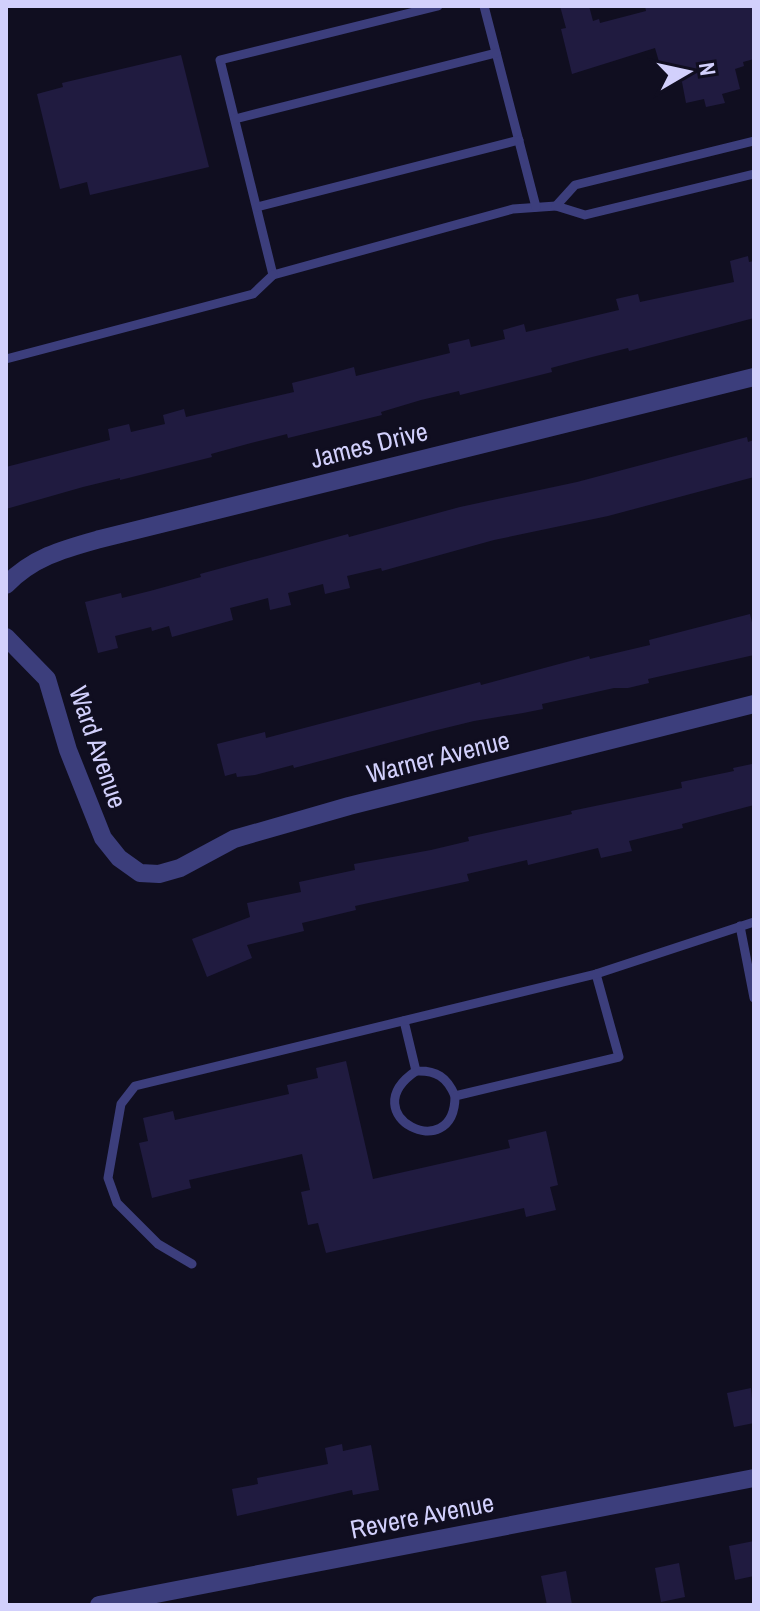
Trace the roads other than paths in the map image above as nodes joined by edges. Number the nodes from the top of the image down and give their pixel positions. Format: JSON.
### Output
{"nodes":[{"id":1,"x":438,"y":6,"type":"edge"},
{"id":2,"x":484,"y":6,"type":"edge"},
{"id":3,"x":496,"y":53,"type":"junction"},
{"id":4,"x":235,"y":119,"type":"junction"},
{"id":5,"x":519,"y":140,"type":"junction"},
{"id":6,"x":754,"y":141,"type":"edge"},
{"id":7,"x":754,"y":174,"type":"edge"},
{"id":8,"x":556,"y":206,"type":"junction"},
{"id":9,"x":257,"y":207,"type":"junction"},
{"id":10,"x":536,"y":207,"type":"junction"},
{"id":11,"x":273,"y":275,"type":"junction"},
{"id":12,"x":6,"y":359,"type":"edge"},
{"id":13,"x":754,"y":377,"type":"edge"},
{"id":14,"x":6,"y":585,"type":"edge"},
{"id":15,"x":6,"y":637,"type":"edge"},
{"id":16,"x":754,"y":704,"type":"edge"},
{"id":17,"x":140,"y":873,"type":"joint"},
{"id":18,"x":754,"y":922,"type":"edge"},
{"id":19,"x":740,"y":926,"type":"junction"},
{"id":20,"x":596,"y":974,"type":"junction"},
{"id":21,"x":754,"y":998,"type":"edge"},
{"id":22,"x":404,"y":1021,"type":"junction"},
{"id":23,"x":416,"y":1071,"type":"junction"},
{"id":24,"x":455,"y":1096,"type":"junction"},
{"id":25,"x":192,"y":1264,"type":"dead end"},
{"id":26,"x":754,"y":1478,"type":"edge"},
{"id":27,"x":99,"y":1605,"type":"edge"}],
"edges":[{"from":1,"to":4,"type":"lane"},
{"from":2,"to":3,"type":"lane"},
{"from":3,"to":4,"type":"lane"},
{"from":3,"to":5,"type":"lane"},
{"from":4,"to":9,"type":"lane"},
{"from":5,"to":9,"type":"lane"},
{"from":5,"to":10,"type":"lane"},
{"from":6,"to":8,"type":"lane"},
{"from":7,"to":8,"type":"lane"},
{"from":8,"to":10,"type":"lane"},
{"from":9,"to":11,"type":"lane"},
{"from":10,"to":11,"type":"lane"},
{"from":11,"to":12,"type":"lane"},
{"from":13,"to":14,"type":"street","name":"James Drive"},
{"from":15,"to":17,"type":"street","name":"Ward Avenue"},
{"from":16,"to":17,"type":"street","name":"Warner Avenue"},
{"from":18,"to":19,"type":"lane"},
{"from":19,"to":20,"type":"lane"},
{"from":19,"to":21,"type":"lane"},
{"from":20,"to":22,"type":"lane"},
{"from":20,"to":24,"type":"lane"},
{"from":22,"to":23,"type":"lane"},
{"from":22,"to":25,"type":"lane"},
{"from":23,"to":24,"type":"lane"},
{"from":23,"to":24,"type":"lane"},
{"from":26,"to":27,"type":"street","name":"Revere Avenue"}]}
